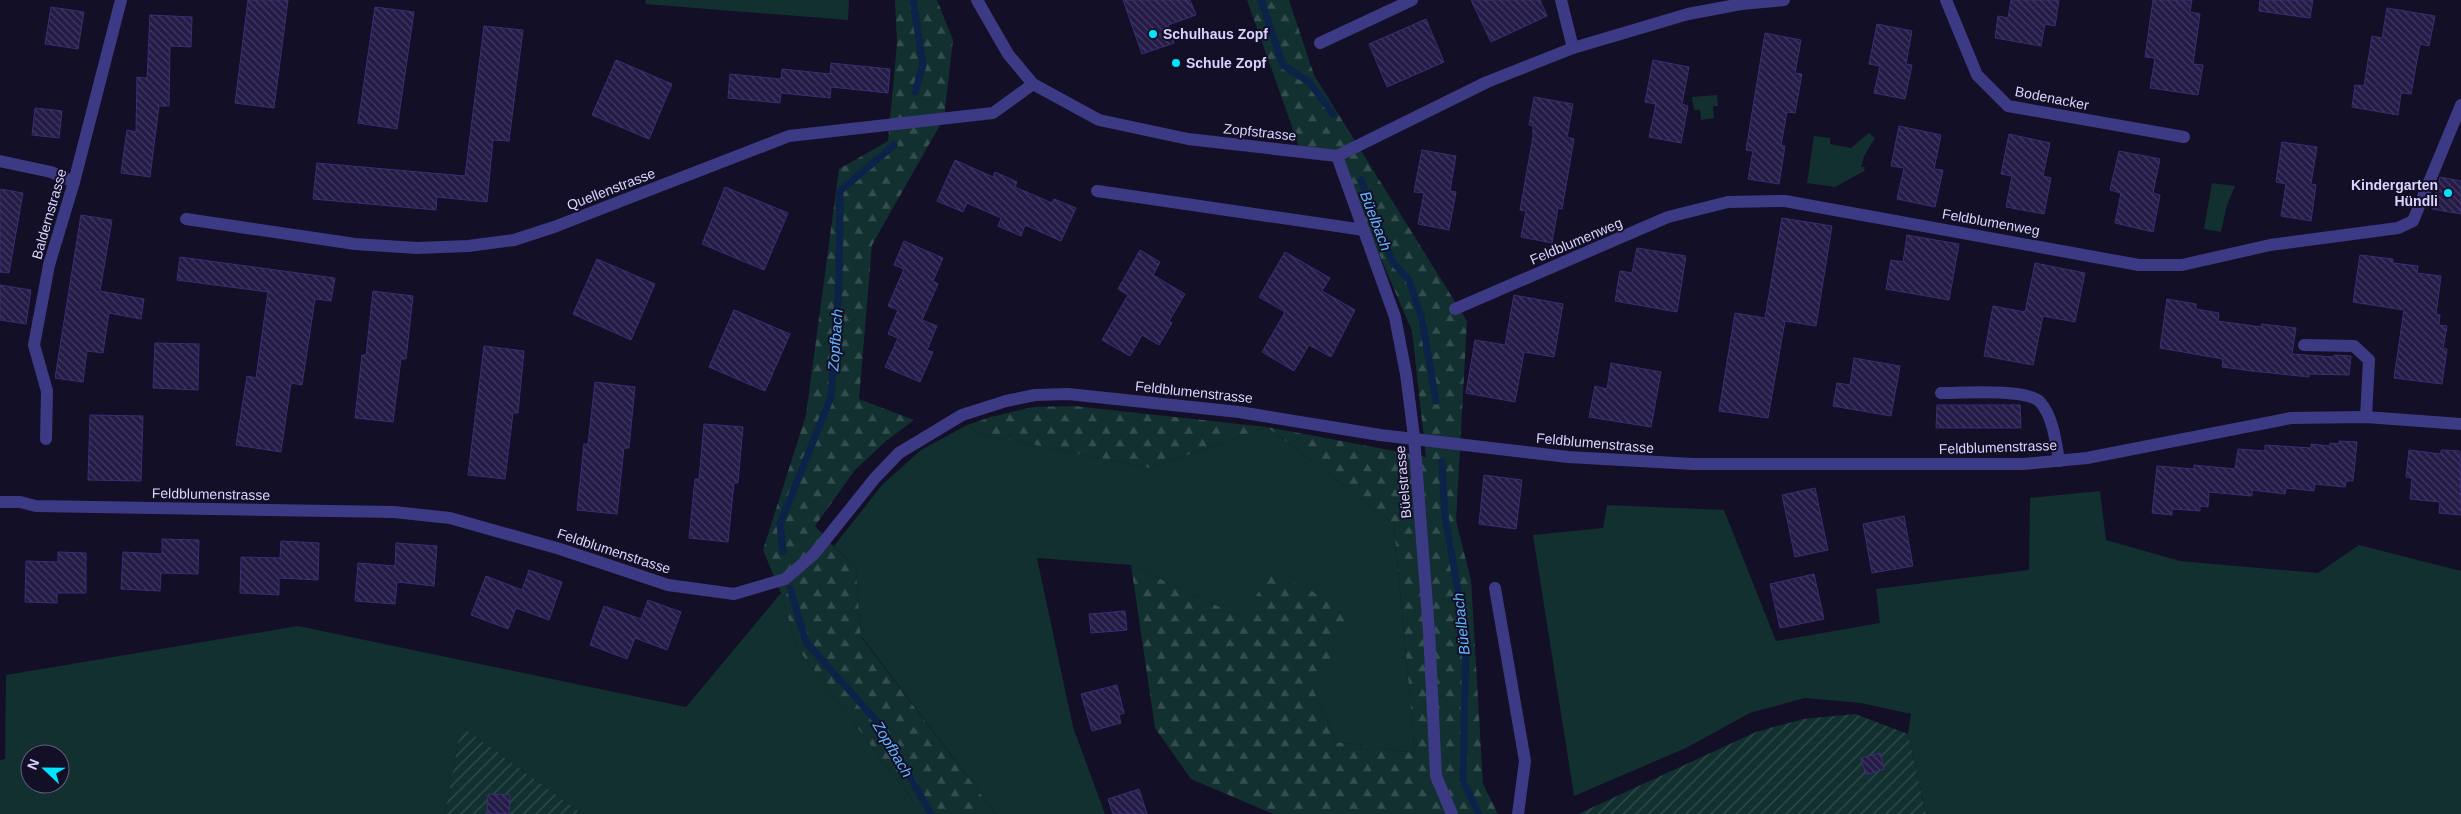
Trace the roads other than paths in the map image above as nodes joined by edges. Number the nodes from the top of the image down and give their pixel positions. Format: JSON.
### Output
{"nodes":[{"id":1,"x":121,"y":0,"type":"edge"},
{"id":2,"x":977,"y":0,"type":"edge"},
{"id":3,"x":1412,"y":0,"type":"edge"},
{"id":4,"x":1561,"y":0,"type":"edge"},
{"id":5,"x":1784,"y":0,"type":"edge"},
{"id":6,"x":1946,"y":0,"type":"edge"},
{"id":7,"x":1320,"y":43,"type":"dead end"},
{"id":8,"x":1573,"y":48,"type":"junction"},
{"id":9,"x":1033,"y":84,"type":"junction"},
{"id":10,"x":2461,"y":105,"type":"edge"},
{"id":11,"x":2184,"y":137,"type":"dead end"},
{"id":12,"x":1337,"y":156,"type":"junction"},
{"id":13,"x":0,"y":161,"type":"edge"},
{"id":14,"x":74,"y":182,"type":"junction"},
{"id":15,"x":1097,"y":191,"type":"dead end"},
{"id":16,"x":186,"y":219,"type":"dead end"},
{"id":17,"x":1364,"y":230,"type":"junction"},
{"id":18,"x":1455,"y":309,"type":"dead end"},
{"id":19,"x":2304,"y":345,"type":"dead end"},
{"id":20,"x":1941,"y":393,"type":"dead end"},
{"id":21,"x":2366,"y":417,"type":"junction"},
{"id":22,"x":2461,"y":424,"type":"edge"},
{"id":23,"x":1414,"y":437,"type":"junction"},
{"id":24,"x":46,"y":439,"type":"dead end"},
{"id":25,"x":2059,"y":461,"type":"junction"},
{"id":26,"x":0,"y":502,"type":"edge"},
{"id":27,"x":1495,"y":588,"type":"dead end"},
{"id":28,"x":1452,"y":814,"type":"edge"},
{"id":29,"x":1518,"y":814,"type":"edge"}],
"edges":[{"from":1,"to":14,"type":"street","name":"Baldernstrasse"},
{"from":2,"to":9,"type":"street","name":"Zopfstrasse"},
{"from":3,"to":7,"type":"street"},
{"from":4,"to":8,"type":"street"},
{"from":5,"to":8,"type":"street"},
{"from":6,"to":11,"type":"street","name":"Bodenacker"},
{"from":8,"to":12,"type":"street"},
{"from":9,"to":12,"type":"street","name":"Zopfstrasse"},
{"from":9,"to":16,"type":"street","name":"Quellenstrasse"},
{"from":10,"to":18,"type":"street","name":"Feldblumenweg"},
{"from":12,"to":17,"type":"street","name":"Büelstrasse"},
{"from":13,"to":14,"type":"street"},
{"from":14,"to":24,"type":"street","name":"Baldernstrasse"},
{"from":15,"to":17,"type":"street"},
{"from":17,"to":23,"type":"street","name":"Büelstrasse"},
{"from":19,"to":21,"type":"street"},
{"from":20,"to":25,"type":"street"},
{"from":21,"to":22,"type":"street","name":"Feldblumenstrasse"},
{"from":21,"to":25,"type":"street","name":"Feldblumenstrasse"},
{"from":23,"to":25,"type":"street","name":"Feldblumenstrasse"},
{"from":23,"to":26,"type":"street","name":"Feldblumenstrasse"},
{"from":23,"to":28,"type":"street","name":"Büelstrasse"},
{"from":27,"to":29,"type":"street"}]}
